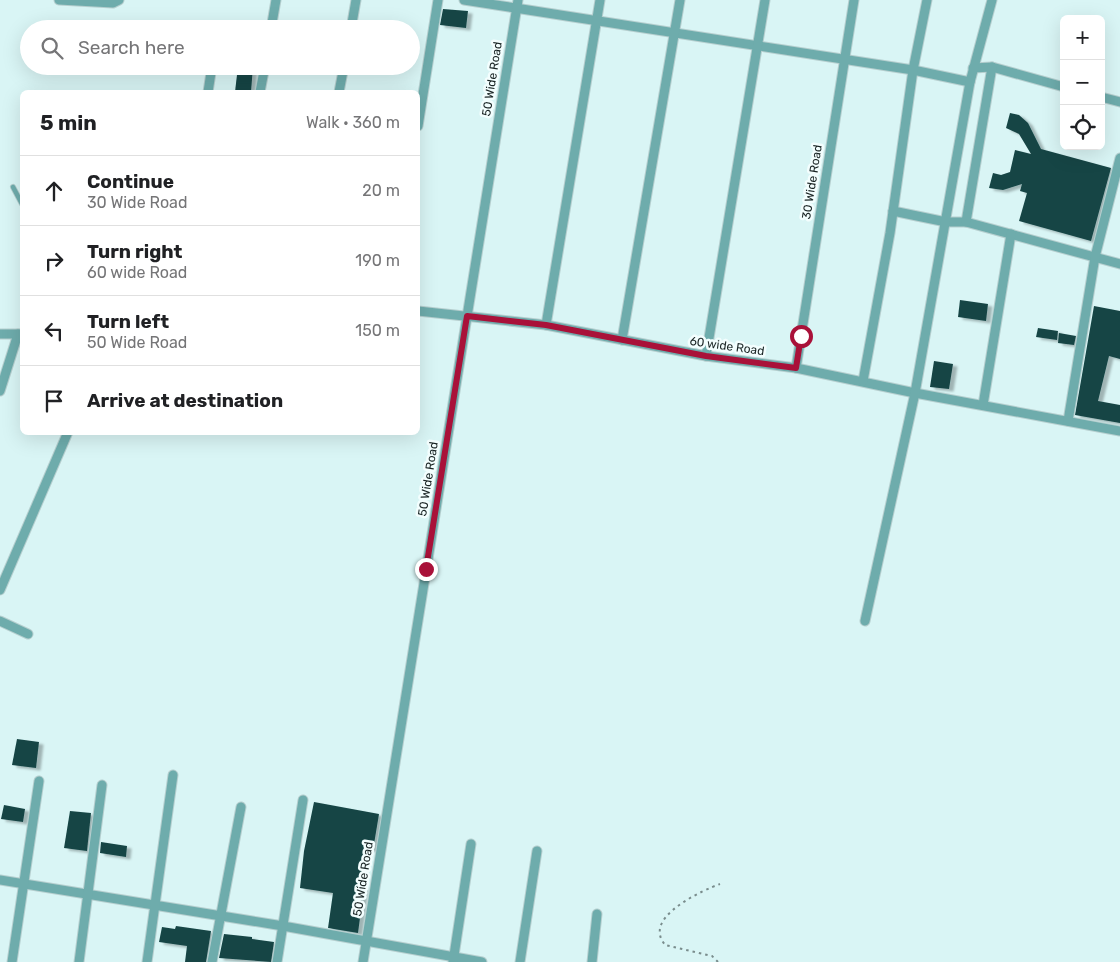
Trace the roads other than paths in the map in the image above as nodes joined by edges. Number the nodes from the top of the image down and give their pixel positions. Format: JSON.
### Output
{"nodes":[{"id":1,"x":59,"y":0,"type":"edge"},
{"id":2,"x":119,"y":0,"type":"edge"},
{"id":3,"x":276,"y":0,"type":"edge"},
{"id":4,"x":356,"y":0,"type":"edge"},
{"id":5,"x":438,"y":0,"type":"edge"},
{"id":6,"x":464,"y":0,"type":"edge"},
{"id":7,"x":518,"y":0,"type":"edge"},
{"id":8,"x":600,"y":0,"type":"edge"},
{"id":9,"x":680,"y":0,"type":"edge"},
{"id":10,"x":765,"y":0,"type":"edge"},
{"id":11,"x":854,"y":0,"type":"edge"},
{"id":12,"x":927,"y":0,"type":"edge"},
{"id":13,"x":992,"y":0,"type":"edge"},
{"id":14,"x":516,"y":10,"type":"junction"},
{"id":15,"x":273,"y":20,"type":"edge"},
{"id":16,"x":353,"y":20,"type":"edge"},
{"id":17,"x":596,"y":22,"type":"junction"},
{"id":18,"x":674,"y":34,"type":"junction"},
{"id":19,"x":757,"y":47,"type":"junction"},
{"id":20,"x":843,"y":61,"type":"junction"},
{"id":21,"x":992,"y":67,"type":"junction"},
{"id":22,"x":973,"y":68,"type":"junction"},
{"id":23,"x":913,"y":70,"type":"junction"},
{"id":24,"x":211,"y":75,"type":"edge"},
{"id":25,"x":263,"y":75,"type":"edge"},
{"id":26,"x":342,"y":75,"type":"edge"},
{"id":27,"x":970,"y":82,"type":"junction"},
{"id":28,"x":1060,"y":86,"type":"edge"},
{"id":29,"x":208,"y":90,"type":"edge"},
{"id":30,"x":260,"y":90,"type":"edge"},
{"id":31,"x":338,"y":90,"type":"edge"},
{"id":32,"x":1105,"y":98,"type":"edge"},
{"id":33,"x":1120,"y":102,"type":"edge"},
{"id":34,"x":420,"y":113,"type":"edge"},
{"id":35,"x":1120,"y":158,"type":"edge"},
{"id":36,"x":12,"y":187,"type":"dead end"},
{"id":37,"x":20,"y":201,"type":"edge"},
{"id":38,"x":893,"y":211,"type":"junction"},
{"id":39,"x":946,"y":222,"type":"junction"},
{"id":40,"x":966,"y":222,"type":"junction"},
{"id":41,"x":1011,"y":234,"type":"junction"},
{"id":42,"x":1095,"y":257,"type":"junction"},
{"id":43,"x":1120,"y":264,"type":"edge"},
{"id":44,"x":420,"y":311,"type":"edge"},
{"id":45,"x":467,"y":316,"type":"junction"},
{"id":46,"x":546,"y":325,"type":"junction"},
{"id":47,"x":0,"y":334,"type":"edge"},
{"id":48,"x":20,"y":334,"type":"edge"},
{"id":49,"x":622,"y":340,"type":"junction"},
{"id":50,"x":706,"y":356,"type":"junction"},
{"id":51,"x":796,"y":368,"type":"junction"},
{"id":52,"x":863,"y":381,"type":"junction"},
{"id":53,"x":0,"y":391,"type":"edge"},
{"id":54,"x":915,"y":393,"type":"junction"},
{"id":55,"x":983,"y":405,"type":"junction"},
{"id":56,"x":1068,"y":421,"type":"junction"},
{"id":57,"x":1120,"y":431,"type":"edge"},
{"id":58,"x":67,"y":435,"type":"edge"},
{"id":59,"x":0,"y":590,"type":"edge"},
{"id":60,"x":865,"y":620,"type":"dead end"},
{"id":61,"x":0,"y":621,"type":"edge"},
{"id":62,"x":28,"y":634,"type":"dead end"},
{"id":63,"x":173,"y":775,"type":"dead end"},
{"id":64,"x":39,"y":781,"type":"dead end"},
{"id":65,"x":102,"y":785,"type":"dead end"},
{"id":66,"x":303,"y":800,"type":"dead end"},
{"id":67,"x":242,"y":807,"type":"dead end"},
{"id":68,"x":471,"y":844,"type":"dead end"},
{"id":69,"x":537,"y":851,"type":"dead end"},
{"id":70,"x":0,"y":880,"type":"edge"},
{"id":71,"x":24,"y":885,"type":"junction"},
{"id":72,"x":89,"y":895,"type":"junction"},
{"id":73,"x":153,"y":905,"type":"junction"},
{"id":74,"x":597,"y":914,"type":"dead end"},
{"id":75,"x":220,"y":916,"type":"junction"},
{"id":76,"x":283,"y":926,"type":"junction"},
{"id":77,"x":366,"y":942,"type":"junction"},
{"id":78,"x":453,"y":960,"type":"edge"},
{"id":79,"x":12,"y":962,"type":"edge"},
{"id":80,"x":79,"y":962,"type":"edge"},
{"id":81,"x":147,"y":962,"type":"edge"},
{"id":82,"x":212,"y":962,"type":"edge"},
{"id":83,"x":277,"y":962,"type":"edge"},
{"id":84,"x":363,"y":962,"type":"edge"},
{"id":85,"x":482,"y":962,"type":"edge"},
{"id":86,"x":520,"y":962,"type":"edge"},
{"id":87,"x":592,"y":962,"type":"edge"}],
"edges":[{"from":1,"to":2,"type":"street"},
{"from":3,"to":15,"type":"street"},
{"from":4,"to":16,"type":"street"},
{"from":5,"to":34,"type":"street"},
{"from":6,"to":14,"type":"street"},
{"from":7,"to":14,"type":"street","name":"50 Wide Road"},
{"from":8,"to":17,"type":"street"},
{"from":9,"to":18,"type":"street"},
{"from":10,"to":19,"type":"street"},
{"from":11,"to":20,"type":"street","name":"30 Wide Road"},
{"from":12,"to":23,"type":"street"},
{"from":13,"to":22,"type":"street"},
{"from":14,"to":17,"type":"street"},
{"from":14,"to":45,"type":"street","name":"50 Wide Road"},
{"from":17,"to":18,"type":"street"},
{"from":17,"to":46,"type":"street"},
{"from":18,"to":19,"type":"street"},
{"from":18,"to":49,"type":"street"},
{"from":19,"to":20,"type":"street"},
{"from":19,"to":50,"type":"street"},
{"from":20,"to":23,"type":"street"},
{"from":20,"to":51,"type":"street","name":"30 Wide Road"},
{"from":21,"to":22,"type":"street"},
{"from":21,"to":28,"type":"street"},
{"from":21,"to":40,"type":"street"},
{"from":22,"to":27,"type":"street"},
{"from":23,"to":27,"type":"street"},
{"from":23,"to":38,"type":"street"},
{"from":24,"to":29,"type":"street"},
{"from":25,"to":30,"type":"street"},
{"from":26,"to":31,"type":"street"},
{"from":27,"to":39,"type":"street"},
{"from":32,"to":33,"type":"street"},
{"from":35,"to":42,"type":"street"},
{"from":36,"to":37,"type":"lane"},
{"from":38,"to":39,"type":"street"},
{"from":38,"to":52,"type":"street"},
{"from":39,"to":40,"type":"street"},
{"from":39,"to":54,"type":"street"},
{"from":40,"to":41,"type":"street"},
{"from":41,"to":42,"type":"street"},
{"from":41,"to":55,"type":"street"},
{"from":42,"to":43,"type":"street"},
{"from":42,"to":56,"type":"street"},
{"from":44,"to":45,"type":"street","name":"60 wide Road"},
{"from":45,"to":46,"type":"street","name":"60 wide Road"},
{"from":45,"to":77,"type":"street","name":"50 Wide Road"},
{"from":46,"to":49,"type":"street","name":"60 wide Road"},
{"from":47,"to":48,"type":"street"},
{"from":48,"to":53,"type":"street"},
{"from":49,"to":50,"type":"street","name":"60 wide Road"},
{"from":50,"to":51,"type":"street","name":"60 wide Road"},
{"from":51,"to":52,"type":"street","name":"60 wide Road"},
{"from":52,"to":54,"type":"street","name":"60 wide Road"},
{"from":54,"to":55,"type":"street","name":"60 wide Road"},
{"from":54,"to":60,"type":"street"},
{"from":55,"to":56,"type":"street","name":"60 wide Road"},
{"from":56,"to":57,"type":"street","name":"60 wide Road"},
{"from":58,"to":59,"type":"street"},
{"from":61,"to":62,"type":"street"},
{"from":63,"to":73,"type":"street"},
{"from":64,"to":71,"type":"street"},
{"from":65,"to":72,"type":"street"},
{"from":66,"to":76,"type":"street"},
{"from":67,"to":75,"type":"street"},
{"from":68,"to":78,"type":"street"},
{"from":69,"to":86,"type":"street"},
{"from":70,"to":71,"type":"street"},
{"from":71,"to":72,"type":"street"},
{"from":71,"to":79,"type":"street"},
{"from":72,"to":73,"type":"street"},
{"from":72,"to":80,"type":"street"},
{"from":73,"to":75,"type":"street"},
{"from":73,"to":81,"type":"street"},
{"from":74,"to":87,"type":"street"},
{"from":75,"to":76,"type":"street"},
{"from":75,"to":82,"type":"street"},
{"from":76,"to":77,"type":"street"},
{"from":76,"to":83,"type":"street"},
{"from":77,"to":78,"type":"street"},
{"from":77,"to":84,"type":"street","name":"50 Wide Road"},
{"from":78,"to":85,"type":"street"}]}
